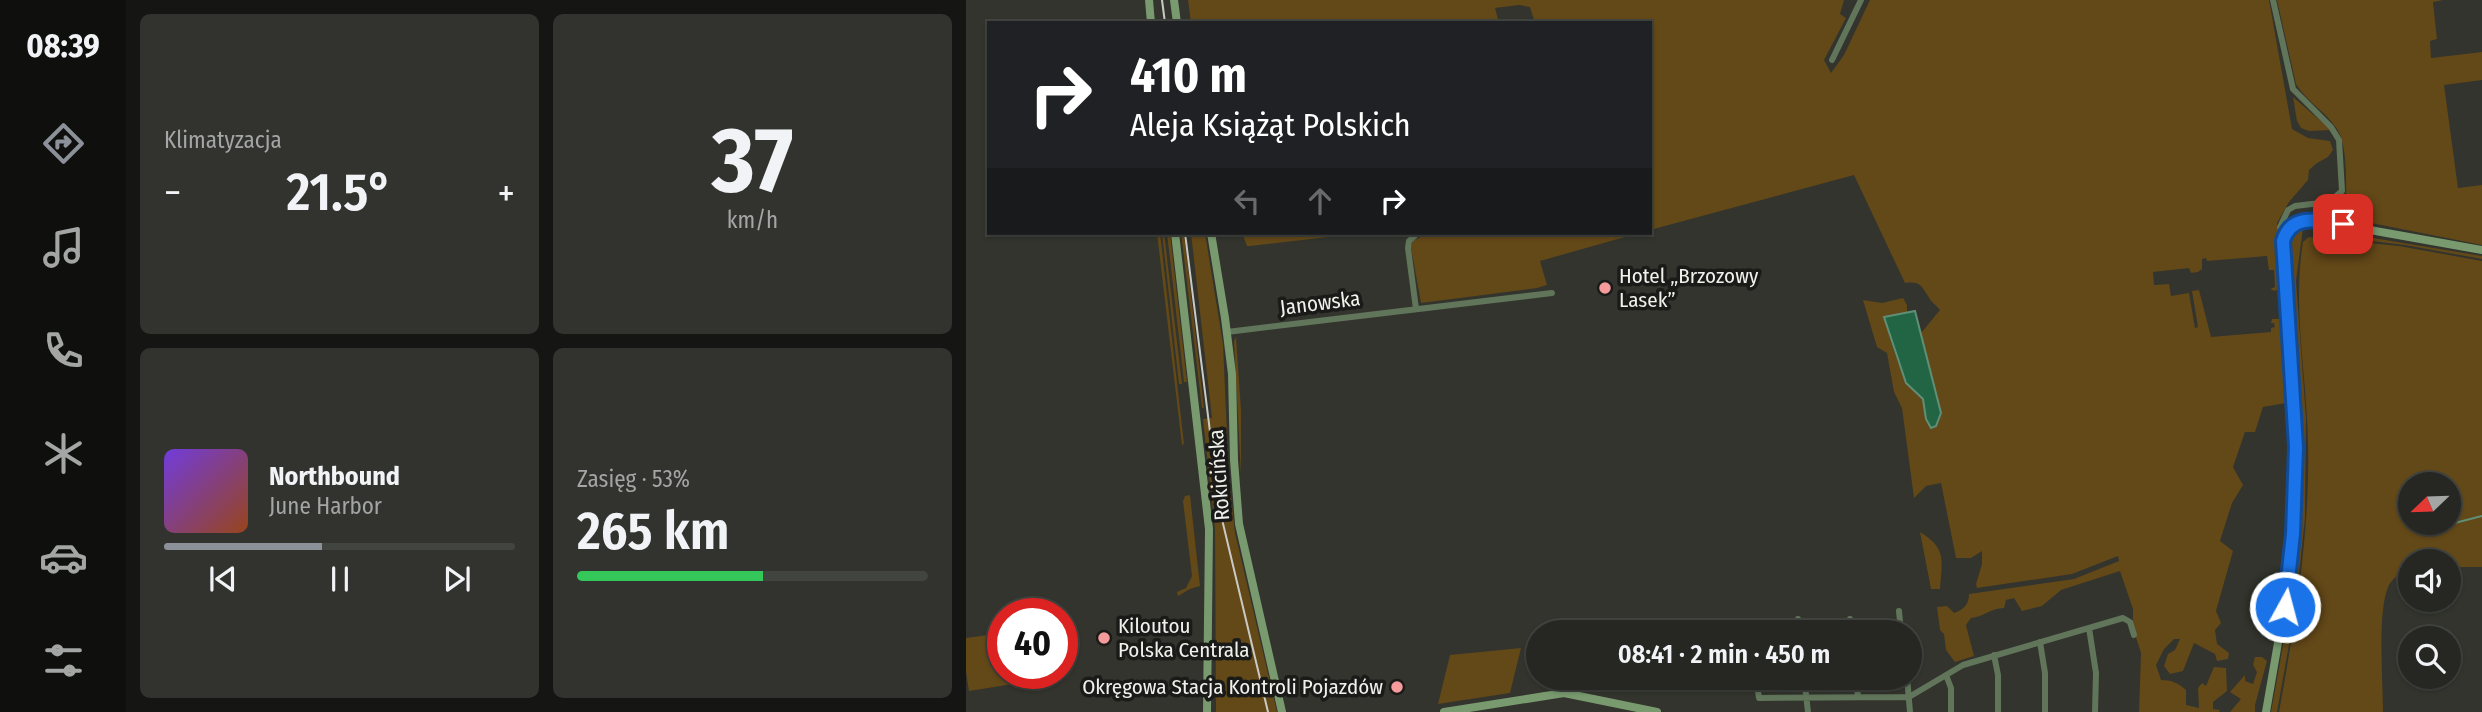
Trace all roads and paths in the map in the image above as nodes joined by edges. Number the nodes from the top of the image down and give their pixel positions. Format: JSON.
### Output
{"nodes":[{"id":1,"x":1149,"y":0,"type":"edge"},
{"id":2,"x":1174,"y":0,"type":"edge"},
{"id":3,"x":1861,"y":0,"type":"edge"},
{"id":4,"x":2273,"y":0,"type":"edge"},
{"id":5,"x":1151,"y":21,"type":"edge"},
{"id":6,"x":1177,"y":21,"type":"edge"},
{"id":7,"x":1832,"y":60,"type":"dead end"},
{"id":8,"x":1175,"y":235,"type":"edge"},
{"id":9,"x":1211,"y":235,"type":"edge"},
{"id":10,"x":1416,"y":235,"type":"edge"},
{"id":11,"x":2283,"y":241,"type":"junction"},
{"id":12,"x":2482,"y":250,"type":"edge"},
{"id":13,"x":1552,"y":293,"type":"dead end"},
{"id":14,"x":1416,"y":309,"type":"junction"},
{"id":15,"x":1227,"y":332,"type":"junction"},
{"id":16,"x":1899,"y":611,"type":"dead end"},
{"id":17,"x":1900,"y":620,"type":"edge"},
{"id":18,"x":2089,"y":628,"type":"junction"},
{"id":19,"x":2134,"y":635,"type":"dead end"},
{"id":20,"x":2040,"y":642,"type":"junction"},
{"id":21,"x":1994,"y":655,"type":"junction"},
{"id":22,"x":1946,"y":675,"type":"junction"},
{"id":23,"x":1758,"y":690,"type":"edge"},
{"id":24,"x":1806,"y":690,"type":"edge"},
{"id":25,"x":1857,"y":690,"type":"edge"},
{"id":26,"x":1908,"y":690,"type":"edge"},
{"id":27,"x":1858,"y":697,"type":"junction"},
{"id":28,"x":1909,"y":697,"type":"junction"},
{"id":29,"x":1759,"y":698,"type":"junction"},
{"id":30,"x":1807,"y":698,"type":"junction"},
{"id":31,"x":1748,"y":699,"type":"dead end"},
{"id":32,"x":1208,"y":712,"type":"edge"},
{"id":33,"x":1282,"y":712,"type":"edge"},
{"id":34,"x":1444,"y":712,"type":"edge"},
{"id":35,"x":1657,"y":712,"type":"edge"},
{"id":36,"x":1808,"y":712,"type":"edge"},
{"id":37,"x":1910,"y":712,"type":"edge"},
{"id":38,"x":1951,"y":712,"type":"edge"},
{"id":39,"x":1998,"y":712,"type":"edge"},
{"id":40,"x":2045,"y":712,"type":"edge"},
{"id":41,"x":2095,"y":712,"type":"edge"},
{"id":42,"x":2266,"y":712,"type":"edge"}],
"edges":[{"from":1,"to":5,"type":"main road"},
{"from":2,"to":6,"type":"main road"},
{"from":3,"to":7,"type":"street"},
{"from":4,"to":11,"type":"street"},
{"from":8,"to":32,"type":"main road","name":"Rokicińska"},
{"from":9,"to":15,"type":"main road","name":"Rokicińska"},
{"from":10,"to":14,"type":"street"},
{"from":11,"to":12,"type":"main road"},
{"from":11,"to":42,"type":"main road"},
{"from":13,"to":14,"type":"street","name":"Janowska"},
{"from":14,"to":15,"type":"street","name":"Janowska"},
{"from":15,"to":33,"type":"main road","name":"Rokicińska"},
{"from":16,"to":17,"type":"street"},
{"from":18,"to":19,"type":"street"},
{"from":18,"to":20,"type":"street"},
{"from":18,"to":41,"type":"street"},
{"from":20,"to":21,"type":"street"},
{"from":20,"to":40,"type":"street"},
{"from":21,"to":22,"type":"street"},
{"from":21,"to":39,"type":"street"},
{"from":22,"to":28,"type":"street"},
{"from":22,"to":38,"type":"street"},
{"from":23,"to":29,"type":"street"},
{"from":24,"to":30,"type":"street"},
{"from":25,"to":27,"type":"street"},
{"from":26,"to":28,"type":"street"},
{"from":27,"to":28,"type":"street"},
{"from":27,"to":30,"type":"street"},
{"from":28,"to":37,"type":"street"},
{"from":29,"to":30,"type":"street"},
{"from":29,"to":31,"type":"street"},
{"from":30,"to":36,"type":"street"},
{"from":34,"to":35,"type":"main road"}]}
